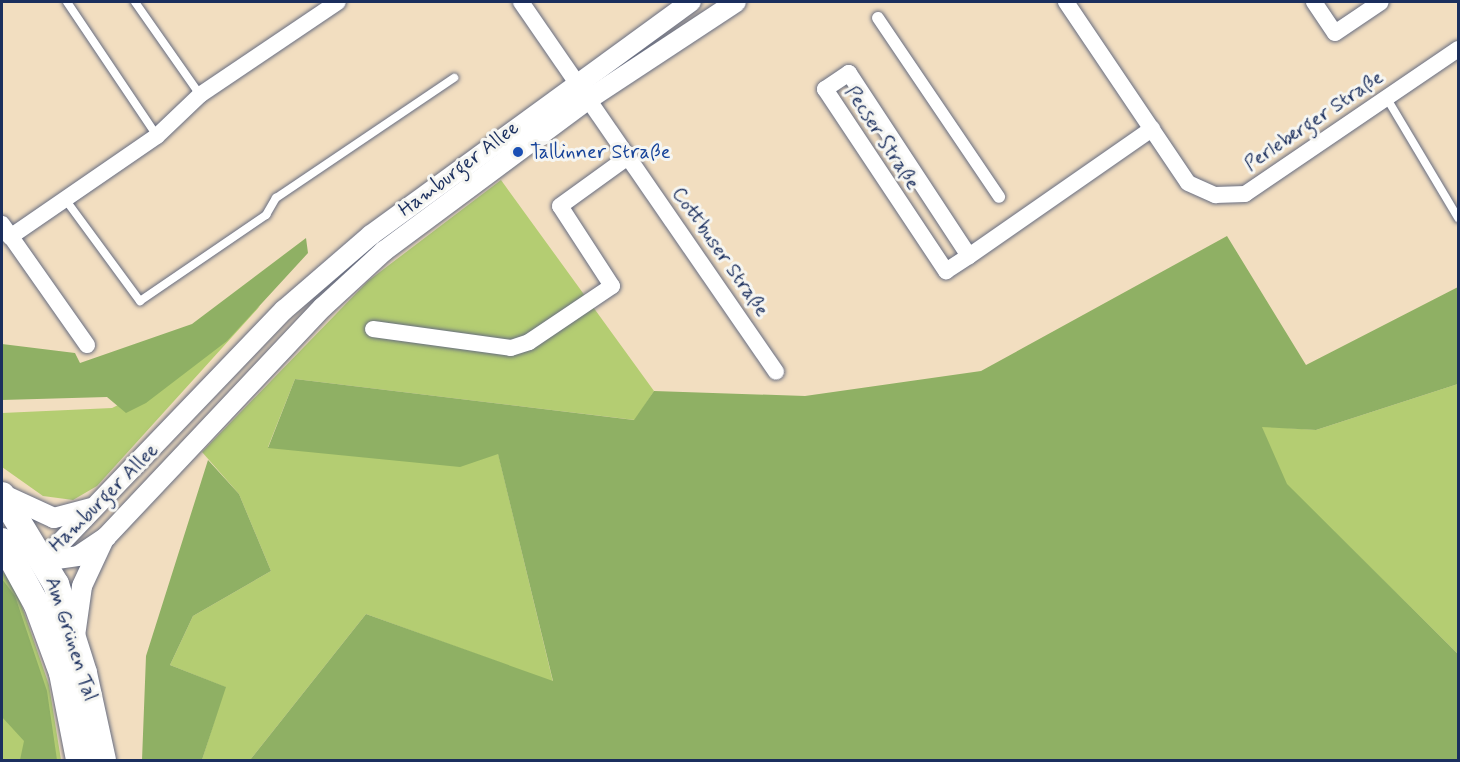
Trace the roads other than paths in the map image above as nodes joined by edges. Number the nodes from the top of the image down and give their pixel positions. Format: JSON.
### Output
{"nodes":[{"id":1,"x":67,"y":2,"type":"edge"},
{"id":2,"x":135,"y":2,"type":"edge"},
{"id":3,"x":521,"y":2,"type":"edge"},
{"id":4,"x":691,"y":2,"type":"edge"},
{"id":5,"x":736,"y":2,"type":"edge"},
{"id":6,"x":1066,"y":2,"type":"edge"},
{"id":7,"x":1314,"y":2,"type":"edge"},
{"id":8,"x":1381,"y":2,"type":"edge"},
{"id":9,"x":332,"y":3,"type":"edge"},
{"id":10,"x":878,"y":18,"type":"dead end"},
{"id":11,"x":1458,"y":49,"type":"edge"},
{"id":12,"x":454,"y":78,"type":"dead end"},
{"id":13,"x":577,"y":81,"type":"junction"},
{"id":14,"x":200,"y":95,"type":"junction"},
{"id":15,"x":1386,"y":98,"type":"junction"},
{"id":16,"x":589,"y":99,"type":"junction"},
{"id":17,"x":1152,"y":129,"type":"junction"},
{"id":18,"x":157,"y":136,"type":"junction"},
{"id":19,"x":629,"y":156,"type":"junction"},
{"id":20,"x":999,"y":196,"type":"dead end"},
{"id":21,"x":65,"y":199,"type":"junction"},
{"id":22,"x":1458,"y":219,"type":"edge"},
{"id":23,"x":6,"y":231,"type":"edge"},
{"id":24,"x":969,"y":256,"type":"junction"},
{"id":25,"x":372,"y":329,"type":"dead end"},
{"id":26,"x":87,"y":345,"type":"dead end"},
{"id":27,"x":776,"y":371,"type":"dead end"},
{"id":28,"x":2,"y":494,"type":"edge"},
{"id":29,"x":100,"y":505,"type":"junction"},
{"id":30,"x":106,"y":537,"type":"junction"},
{"id":31,"x":4,"y":545,"type":"edge"},
{"id":32,"x":43,"y":561,"type":"junction"},
{"id":33,"x":37,"y":606,"type":"junction"},
{"id":34,"x":75,"y":638,"type":"junction"},
{"id":35,"x":78,"y":760,"type":"edge"},
{"id":36,"x":103,"y":760,"type":"edge"}],
"edges":[{"from":1,"to":18,"type":"lane"},
{"from":2,"to":14,"type":"lane"},
{"from":3,"to":13,"type":"street"},
{"from":4,"to":13,"type":"street","name":"Hamburger Allee"},
{"from":5,"to":16,"type":"street","name":"Hamburger Allee"},
{"from":6,"to":17,"type":"street","name":"Perleberger Straße"},
{"from":7,"to":8,"type":"street"},
{"from":9,"to":14,"type":"street"},
{"from":10,"to":20,"type":"street"},
{"from":11,"to":15,"type":"street","name":"Perleberger Straße"},
{"from":12,"to":21,"type":"lane"},
{"from":13,"to":16,"type":"street","name":"Cottbuser Straße"},
{"from":13,"to":29,"type":"street","name":"Hamburger Allee"},
{"from":14,"to":18,"type":"street"},
{"from":15,"to":17,"type":"street","name":"Perleberger Straße"},
{"from":15,"to":22,"type":"lane"},
{"from":16,"to":19,"type":"street","name":"Cottbuser Straße"},
{"from":16,"to":30,"type":"street","name":"Hamburger Allee"},
{"from":17,"to":24,"type":"street","name":"Pecser Straße"},
{"from":18,"to":21,"type":"street"},
{"from":19,"to":25,"type":"street"},
{"from":19,"to":27,"type":"street","name":"Cottbuser Straße"},
{"from":21,"to":23,"type":"street"},
{"from":23,"to":26,"type":"street"},
{"from":24,"to":24,"type":"street","name":"Pecser Straße"},
{"from":28,"to":29,"type":"street"},
{"from":28,"to":32,"type":"main road","name":"Am Grünen Tal"},
{"from":29,"to":32,"type":"street","name":"Hamburger Allee"},
{"from":30,"to":32,"type":"street","name":"Hamburger Allee"},
{"from":30,"to":34,"type":"street"},
{"from":31,"to":32,"type":"main road"},
{"from":31,"to":33,"type":"main road","name":"Am Grünen Tal"},
{"from":32,"to":33,"type":"main road"},
{"from":32,"to":34,"type":"main road","name":"Am Grünen Tal"},
{"from":33,"to":35,"type":"main road","name":"Am Grünen Tal"},
{"from":34,"to":36,"type":"main road","name":"Am Grünen Tal"}]}
